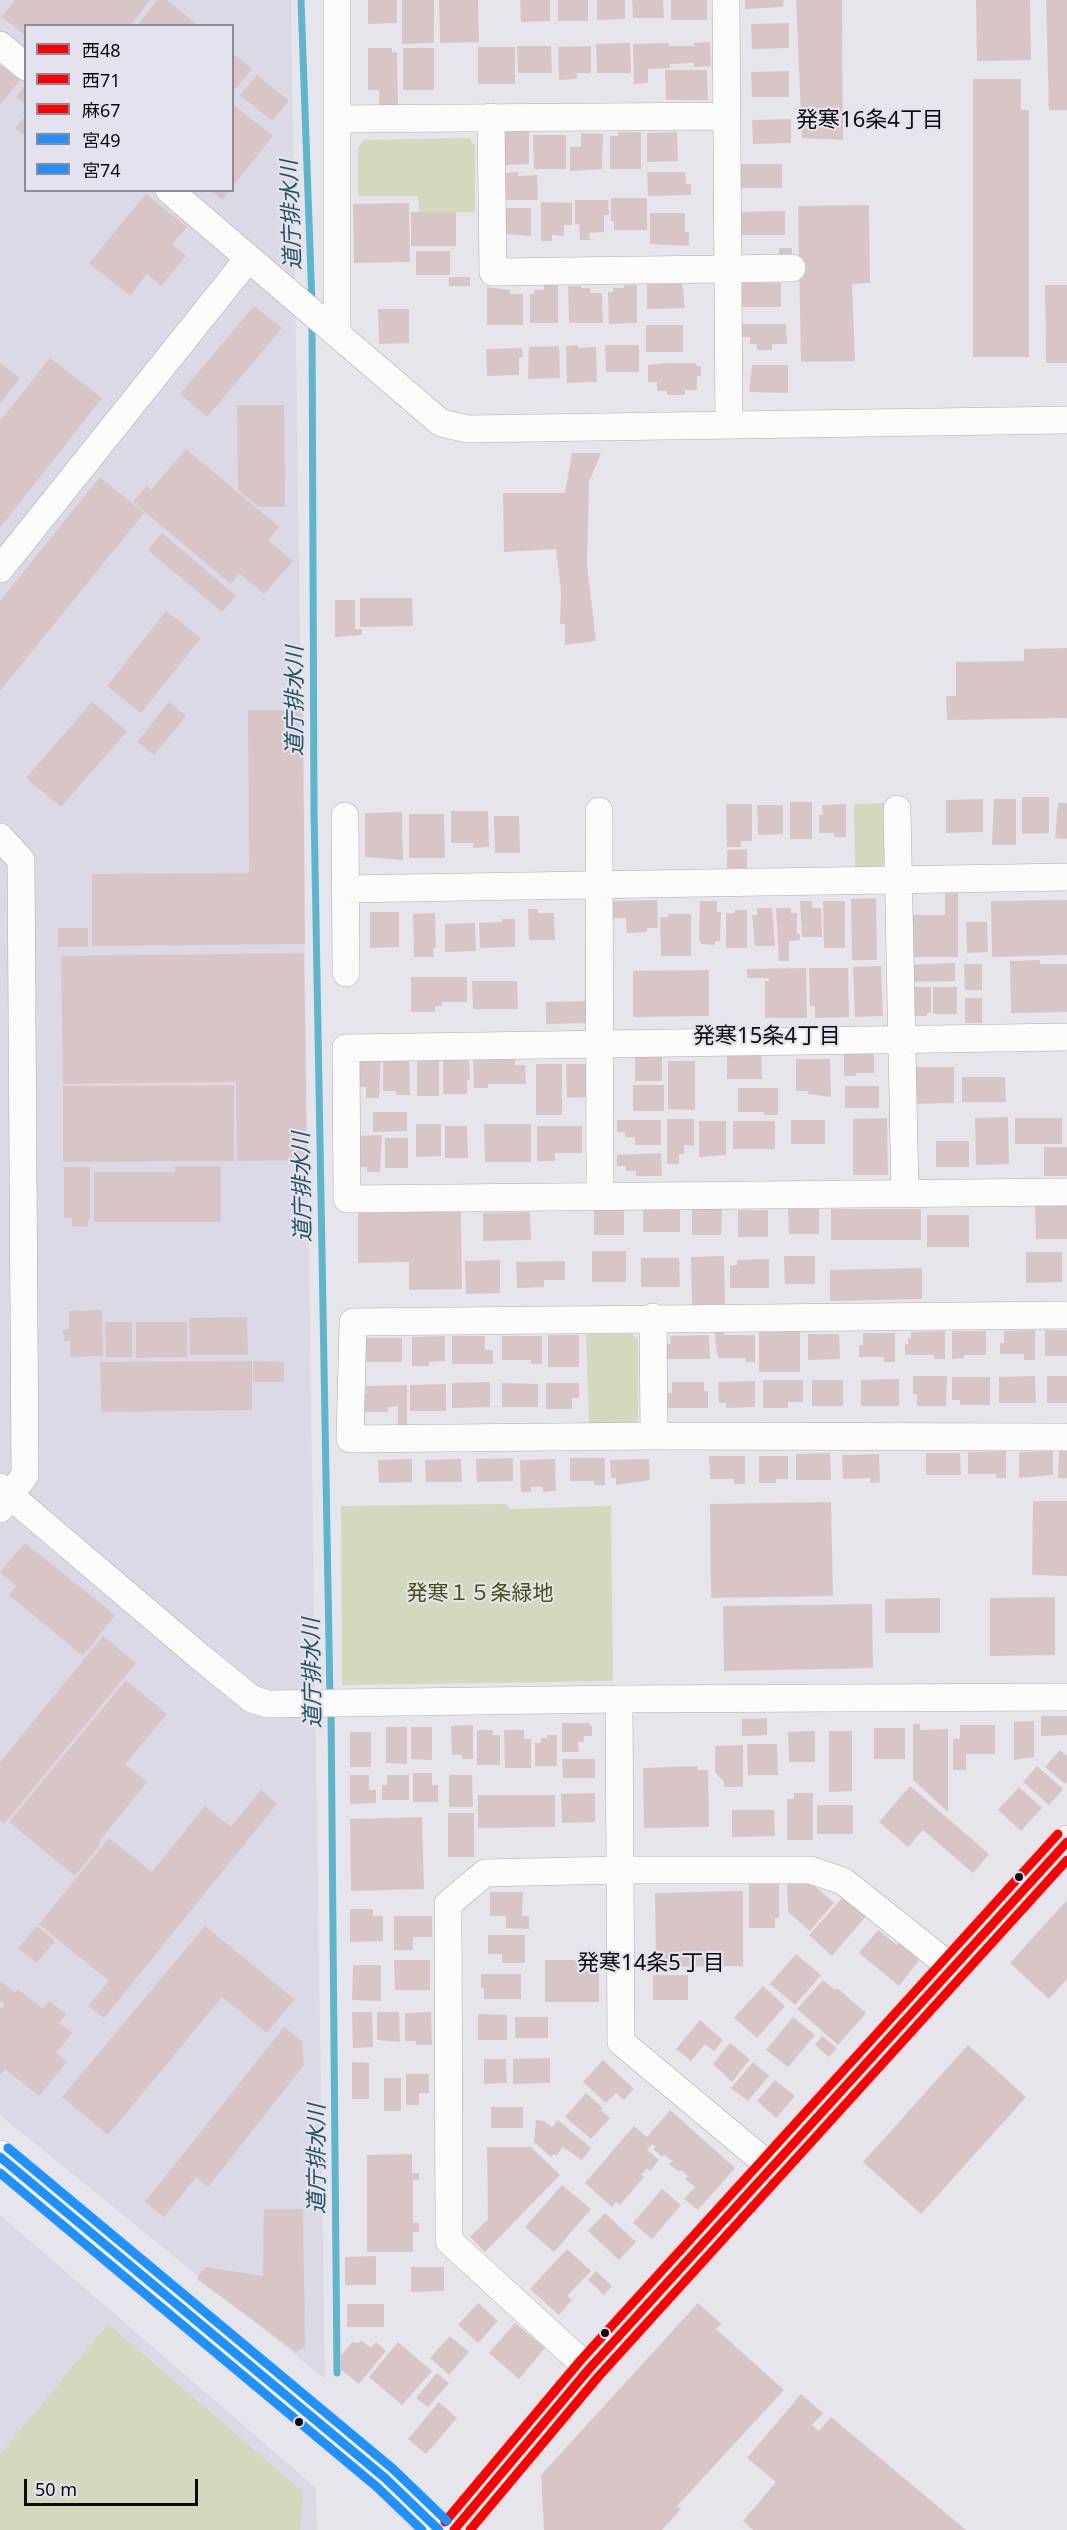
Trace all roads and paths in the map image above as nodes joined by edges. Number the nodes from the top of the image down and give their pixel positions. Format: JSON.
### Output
{"nodes":[{"id":1,"x":337,"y":0,"type":"edge"},
{"id":2,"x":726,"y":0,"type":"edge"},
{"id":3,"x":0,"y":45,"type":"edge"},
{"id":4,"x":24,"y":65,"type":"edge"},
{"id":5,"x":726,"y":116,"type":"junction"},
{"id":6,"x":491,"y":117,"type":"junction"},
{"id":7,"x":337,"y":119,"type":"junction"},
{"id":8,"x":170,"y":192,"type":"edge"},
{"id":9,"x":248,"y":259,"type":"junction"},
{"id":10,"x":792,"y":268,"type":"dead end"},
{"id":11,"x":728,"y":269,"type":"junction"},
{"id":12,"x":332,"y":329,"type":"junction"},
{"id":13,"x":1067,"y":420,"type":"edge"},
{"id":14,"x":729,"y":424,"type":"junction"},
{"id":15,"x":0,"y":569,"type":"edge"},
{"id":16,"x":897,"y":809,"type":"dead end"},
{"id":17,"x":599,"y":811,"type":"dead end"},
{"id":18,"x":345,"y":816,"type":"dead end"},
{"id":19,"x":0,"y":837,"type":"edge"},
{"id":20,"x":1067,"y":877,"type":"edge"},
{"id":21,"x":898,"y":879,"type":"junction"},
{"id":22,"x":599,"y":884,"type":"junction"},
{"id":23,"x":345,"y":889,"type":"junction"},
{"id":24,"x":346,"y":973,"type":"dead end"},
{"id":25,"x":1067,"y":1037,"type":"edge"},
{"id":26,"x":901,"y":1038,"type":"junction"},
{"id":27,"x":600,"y":1044,"type":"junction"},
{"id":28,"x":1067,"y":1192,"type":"edge"},
{"id":29,"x":905,"y":1194,"type":"junction"},
{"id":30,"x":600,"y":1197,"type":"junction"},
{"id":31,"x":1067,"y":1315,"type":"edge"},
{"id":32,"x":653,"y":1317,"type":"junction"},
{"id":33,"x":654,"y":1436,"type":"junction"},
{"id":34,"x":1067,"y":1437,"type":"edge"},
{"id":35,"x":4,"y":1498,"type":"edge"},
{"id":36,"x":1067,"y":1697,"type":"edge"},
{"id":37,"x":619,"y":1699,"type":"junction"},
{"id":38,"x":1067,"y":1842,"type":"edge"},
{"id":39,"x":620,"y":1870,"type":"junction"},
{"id":40,"x":952,"y":1968,"type":"junction"},
{"id":41,"x":0,"y":2157,"type":"edge"},
{"id":42,"x":772,"y":2168,"type":"junction"},
{"id":43,"x":590,"y":2369,"type":"junction"},
{"id":44,"x":439,"y":2530,"type":"edge"},
{"id":45,"x":454,"y":2530,"type":"edge"}],
"edges":[{"from":1,"to":7,"type":"street"},
{"from":2,"to":5,"type":"street"},
{"from":3,"to":4,"type":"street"},
{"from":5,"to":6,"type":"street"},
{"from":5,"to":11,"type":"street"},
{"from":6,"to":7,"type":"street"},
{"from":6,"to":11,"type":"street"},
{"from":7,"to":12,"type":"street"},
{"from":8,"to":9,"type":"street"},
{"from":9,"to":12,"type":"street"},
{"from":9,"to":15,"type":"street"},
{"from":10,"to":11,"type":"street"},
{"from":11,"to":14,"type":"street"},
{"from":12,"to":14,"type":"street"},
{"from":13,"to":14,"type":"street"},
{"from":16,"to":21,"type":"street"},
{"from":17,"to":22,"type":"street"},
{"from":18,"to":23,"type":"street"},
{"from":19,"to":35,"type":"street"},
{"from":20,"to":21,"type":"street"},
{"from":21,"to":22,"type":"street"},
{"from":21,"to":26,"type":"street"},
{"from":22,"to":23,"type":"street"},
{"from":22,"to":27,"type":"street"},
{"from":23,"to":24,"type":"street"},
{"from":25,"to":26,"type":"street"},
{"from":26,"to":27,"type":"street"},
{"from":26,"to":29,"type":"street"},
{"from":27,"to":30,"type":"street"},
{"from":27,"to":30,"type":"street"},
{"from":28,"to":29,"type":"street"},
{"from":29,"to":30,"type":"street"},
{"from":31,"to":32,"type":"street"},
{"from":32,"to":33,"type":"street"},
{"from":32,"to":33,"type":"street"},
{"from":33,"to":34,"type":"street"},
{"from":35,"to":37,"type":"street"},
{"from":36,"to":37,"type":"street"},
{"from":37,"to":39,"type":"street"},
{"from":38,"to":40,"type":"street"},
{"from":39,"to":40,"type":"street"},
{"from":39,"to":42,"type":"street"},
{"from":39,"to":43,"type":"street"},
{"from":40,"to":42,"type":"street"},
{"from":41,"to":44,"type":"street"},
{"from":42,"to":43,"type":"street"},
{"from":43,"to":45,"type":"street"}]}
